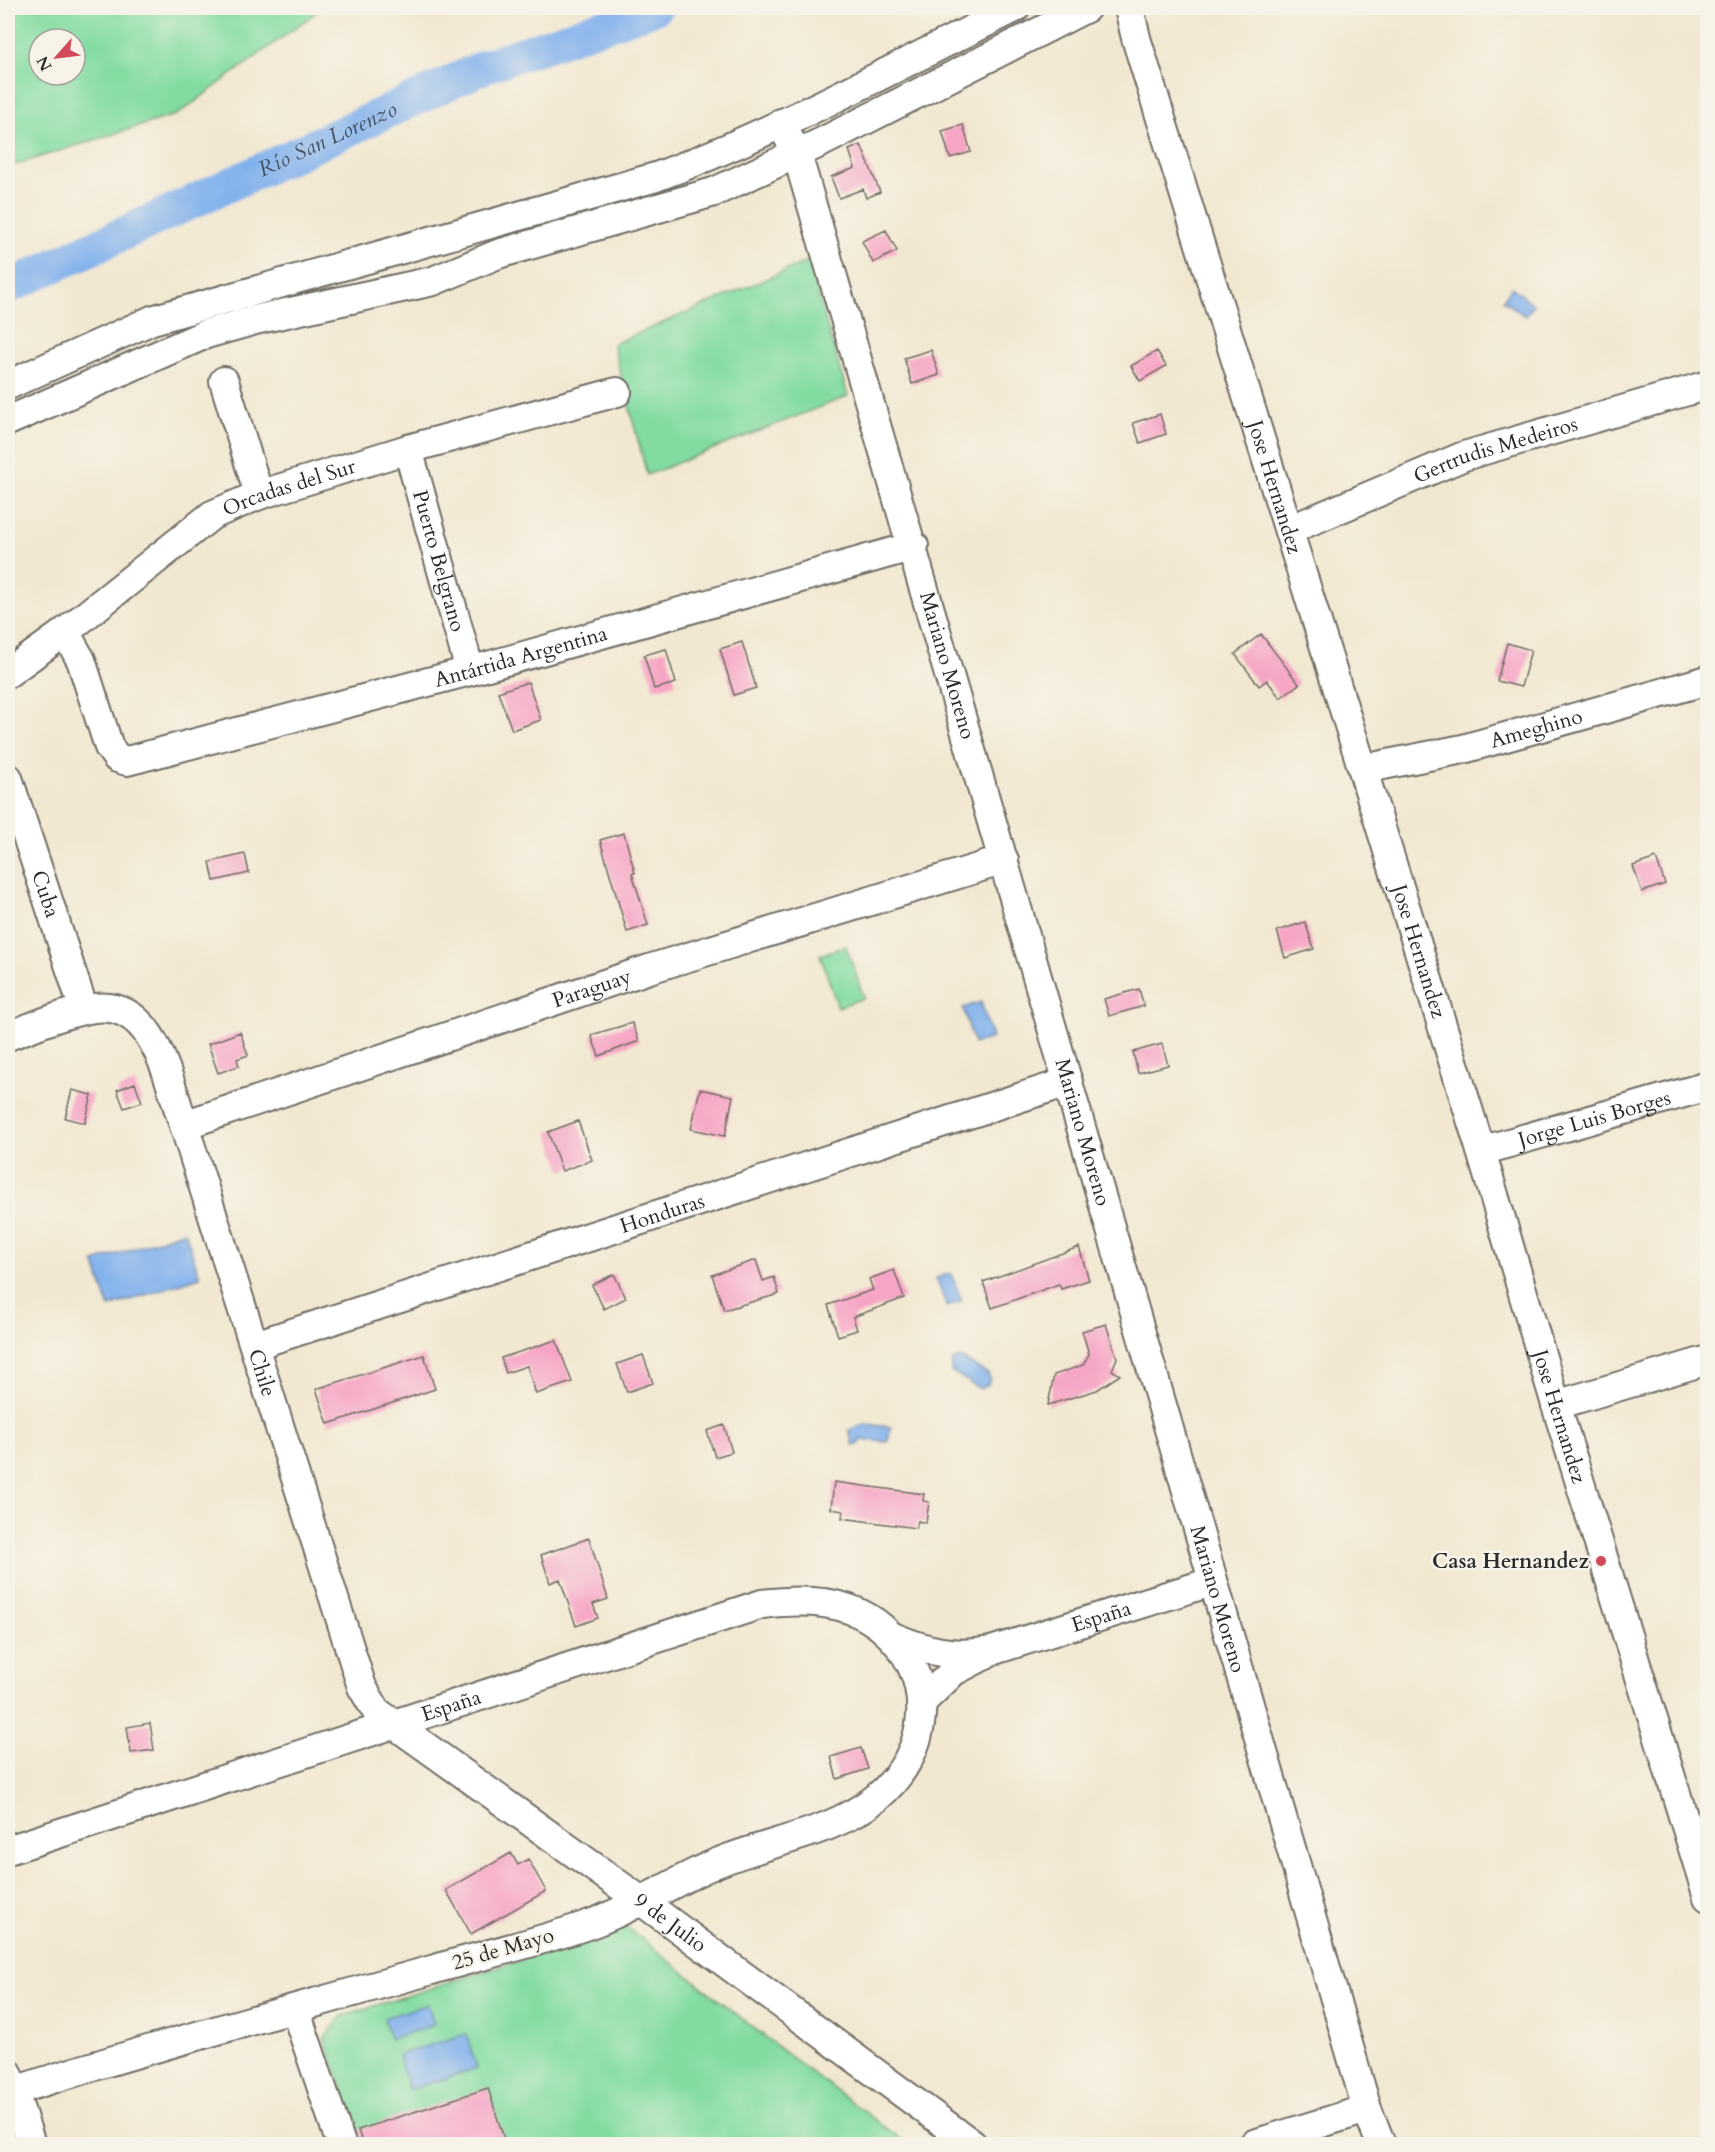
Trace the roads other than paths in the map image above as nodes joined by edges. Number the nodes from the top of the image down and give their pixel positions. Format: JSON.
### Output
{"nodes":[{"id":1,"x":1015,"y":8,"type":"edge"},
{"id":2,"x":1086,"y":8,"type":"edge"},
{"id":3,"x":1129,"y":8,"type":"edge"},
{"id":4,"x":781,"y":123,"type":"junction"},
{"id":5,"x":797,"y":154,"type":"junction"},
{"id":6,"x":224,"y":381,"type":"dead end"},
{"id":7,"x":8,"y":385,"type":"edge"},
{"id":8,"x":1707,"y":385,"type":"edge"},
{"id":9,"x":617,"y":392,"type":"dead end"},
{"id":10,"x":8,"y":421,"type":"edge"},
{"id":11,"x":408,"y":449,"type":"junction"},
{"id":12,"x":259,"y":495,"type":"junction"},
{"id":13,"x":1289,"y":530,"type":"junction"},
{"id":14,"x":914,"y":546,"type":"junction"},
{"id":15,"x":65,"y":632,"type":"junction"},
{"id":16,"x":470,"y":671,"type":"junction"},
{"id":17,"x":8,"y":673,"type":"edge"},
{"id":18,"x":1707,"y":680,"type":"edge"},
{"id":19,"x":1363,"y":769,"type":"junction"},
{"id":20,"x":8,"y":778,"type":"edge"},
{"id":21,"x":1004,"y":860,"type":"junction"},
{"id":22,"x":84,"y":1010,"type":"junction"},
{"id":23,"x":8,"y":1036,"type":"edge"},
{"id":24,"x":1068,"y":1082,"type":"junction"},
{"id":25,"x":1707,"y":1086,"type":"edge"},
{"id":26,"x":184,"y":1125,"type":"junction"},
{"id":27,"x":1481,"y":1151,"type":"junction"},
{"id":28,"x":255,"y":1345,"type":"junction"},
{"id":29,"x":1707,"y":1360,"type":"edge"},
{"id":30,"x":1556,"y":1405,"type":"junction"},
{"id":31,"x":1211,"y":1582,"type":"junction"},
{"id":32,"x":893,"y":1637,"type":"junction"},
{"id":33,"x":991,"y":1651,"type":"junction"},
{"id":34,"x":369,"y":1700,"type":"joint"},
{"id":35,"x":923,"y":1701,"type":"junction"},
{"id":36,"x":392,"y":1723,"type":"junction"},
{"id":37,"x":8,"y":1850,"type":"edge"},
{"id":38,"x":1707,"y":1897,"type":"edge"},
{"id":39,"x":640,"y":1900,"type":"junction"},
{"id":40,"x":294,"y":2009,"type":"junction"},
{"id":41,"x":10,"y":2086,"type":"edge"},
{"id":42,"x":1366,"y":2109,"type":"junction"},
{"id":43,"x":31,"y":2145,"type":"edge"},
{"id":44,"x":341,"y":2145,"type":"edge"},
{"id":45,"x":972,"y":2145,"type":"edge"},
{"id":46,"x":1254,"y":2145,"type":"edge"},
{"id":47,"x":1381,"y":2145,"type":"edge"}],
"edges":[{"from":1,"to":4,"type":"street"},
{"from":2,"to":5,"type":"street"},
{"from":3,"to":13,"type":"street","name":"Jose Hernandez"},
{"from":4,"to":5,"type":"street","name":"Mariano Moreno"},
{"from":4,"to":7,"type":"street"},
{"from":5,"to":10,"type":"street"},
{"from":5,"to":14,"type":"street","name":"Mariano Moreno"},
{"from":6,"to":12,"type":"street"},
{"from":8,"to":13,"type":"street","name":"Gertrudis Medeiros"},
{"from":9,"to":11,"type":"street","name":"Orcadas del Sur"},
{"from":11,"to":12,"type":"street","name":"Orcadas del Sur"},
{"from":11,"to":16,"type":"street","name":"Puerto Belgrano"},
{"from":12,"to":15,"type":"street","name":"Orcadas del Sur"},
{"from":13,"to":19,"type":"street","name":"Jose Hernandez"},
{"from":14,"to":16,"type":"street","name":"Antártida Argentina"},
{"from":14,"to":21,"type":"street","name":"Mariano Moreno"},
{"from":15,"to":16,"type":"street","name":"Antártida Argentina"},
{"from":15,"to":17,"type":"street","name":"Orcadas del Sur"},
{"from":18,"to":19,"type":"street","name":"Ameghino"},
{"from":19,"to":27,"type":"street","name":"Jose Hernandez"},
{"from":20,"to":22,"type":"street","name":"Cuba"},
{"from":21,"to":24,"type":"street","name":"Mariano Moreno"},
{"from":21,"to":26,"type":"street","name":"Paraguay"},
{"from":22,"to":23,"type":"street","name":"Chile"},
{"from":22,"to":26,"type":"street","name":"Chile"},
{"from":24,"to":28,"type":"street","name":"Honduras"},
{"from":24,"to":31,"type":"street","name":"Mariano Moreno"},
{"from":25,"to":27,"type":"street","name":"Jorge Luis Borges"},
{"from":26,"to":28,"type":"street","name":"Chile"},
{"from":27,"to":30,"type":"street","name":"Jose Hernandez"},
{"from":28,"to":34,"type":"street","name":"Chile"},
{"from":29,"to":30,"type":"street"},
{"from":30,"to":38,"type":"street","name":"Jose Hernandez"},
{"from":31,"to":33,"type":"street","name":"España"},
{"from":31,"to":42,"type":"street","name":"Mariano Moreno"},
{"from":32,"to":33,"type":"street","name":"España"},
{"from":32,"to":35,"type":"street","name":"España"},
{"from":32,"to":36,"type":"street","name":"España"},
{"from":33,"to":35,"type":"street","name":"España"},
{"from":34,"to":36,"type":"street","name":"9 de Julio"},
{"from":35,"to":39,"type":"street","name":"25 de Mayo"},
{"from":36,"to":37,"type":"street","name":"España"},
{"from":36,"to":39,"type":"street","name":"9 de Julio"},
{"from":39,"to":40,"type":"street","name":"25 de Mayo"},
{"from":39,"to":45,"type":"street","name":"9 de Julio"},
{"from":40,"to":41,"type":"street","name":"25 de Mayo"},
{"from":40,"to":44,"type":"street"},
{"from":41,"to":43,"type":"street"},
{"from":42,"to":46,"type":"street"},
{"from":42,"to":47,"type":"street","name":"Mariano Moreno"}]}
